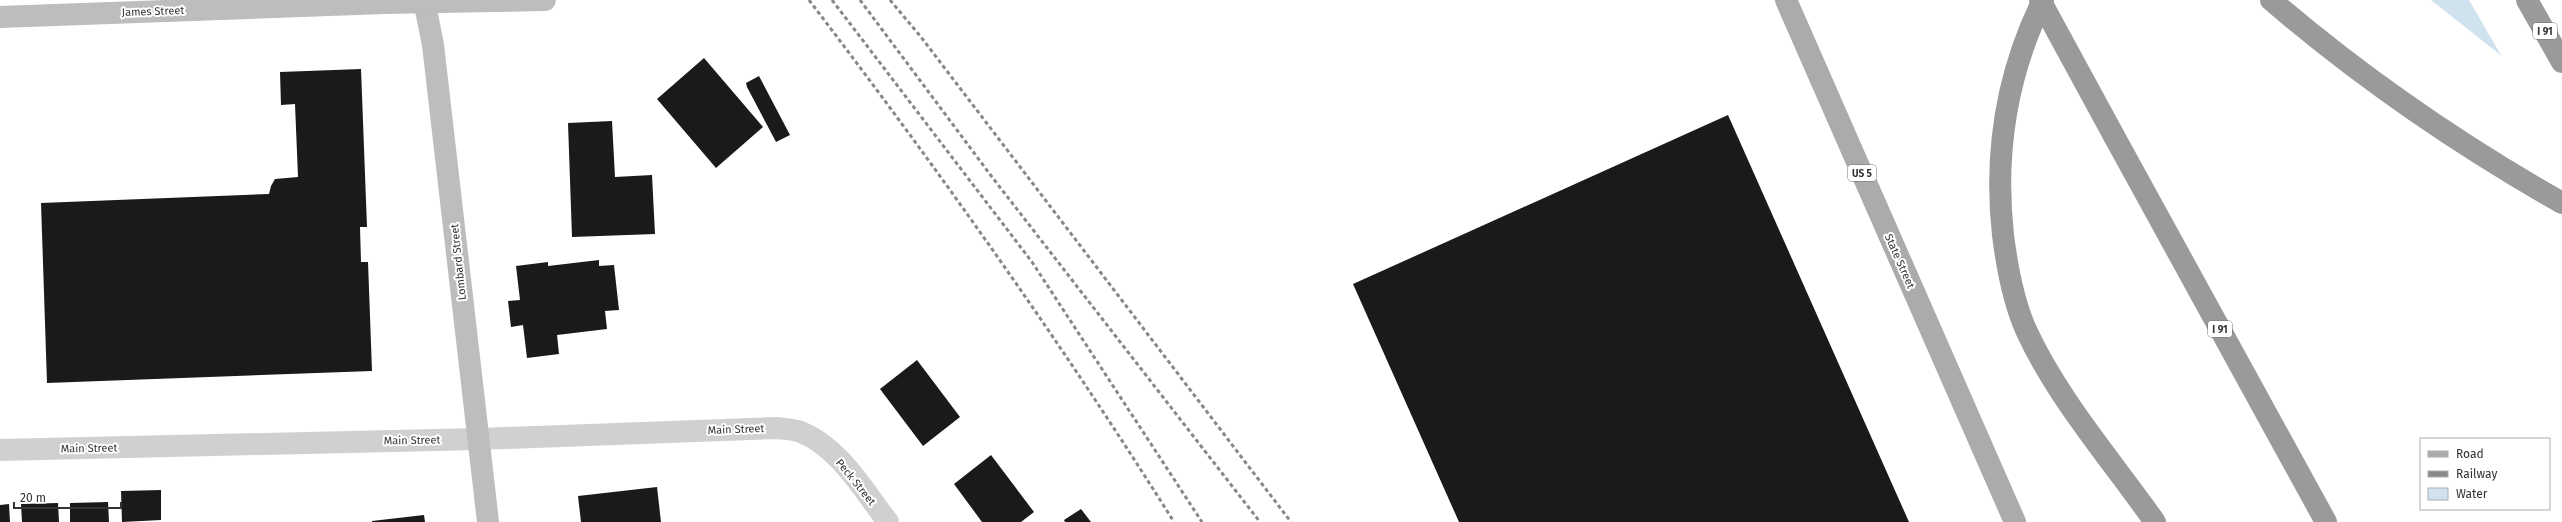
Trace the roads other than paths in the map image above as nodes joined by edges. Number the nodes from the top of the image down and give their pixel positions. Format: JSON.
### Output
{"nodes":[{"id":1,"x":545,"y":0,"type":"edge"},
{"id":2,"x":1786,"y":0,"type":"edge"},
{"id":3,"x":2040,"y":0,"type":"edge"},
{"id":4,"x":2043,"y":0,"type":"edge"},
{"id":5,"x":2271,"y":0,"type":"edge"},
{"id":6,"x":2527,"y":0,"type":"edge"},
{"id":7,"x":424,"y":1,"type":"edge"},
{"id":8,"x":0,"y":17,"type":"edge"},
{"id":9,"x":2562,"y":62,"type":"edge"},
{"id":10,"x":2562,"y":203,"type":"edge"},
{"id":11,"x":478,"y":439,"type":"junction"},
{"id":12,"x":821,"y":444,"type":"joint"},
{"id":13,"x":0,"y":450,"type":"edge"},
{"id":14,"x":488,"y":522,"type":"edge"},
{"id":15,"x":888,"y":522,"type":"edge"},
{"id":16,"x":2015,"y":522,"type":"edge"},
{"id":17,"x":2155,"y":522,"type":"edge"},
{"id":18,"x":2326,"y":522,"type":"edge"}],
"edges":[{"from":1,"to":7,"type":"street","name":"James Street"},
{"from":2,"to":16,"type":"main road","name":"State Street","number":"US 5"},
{"from":3,"to":18,"type":"highway","number":"I 91","bridge":true},
{"from":4,"to":17,"type":"highway"},
{"from":5,"to":10,"type":"highway"},
{"from":6,"to":9,"type":"highway","number":"I 91"},
{"from":7,"to":8,"type":"street","name":"James Street"},
{"from":7,"to":11,"type":"street","name":"Lombard Street"},
{"from":11,"to":12,"type":"street","name":"Main Street"},
{"from":11,"to":13,"type":"street","name":"Main Street"},
{"from":11,"to":14,"type":"street","name":"Lombard Street"},
{"from":12,"to":15,"type":"street","name":"Peck Street"}]}
